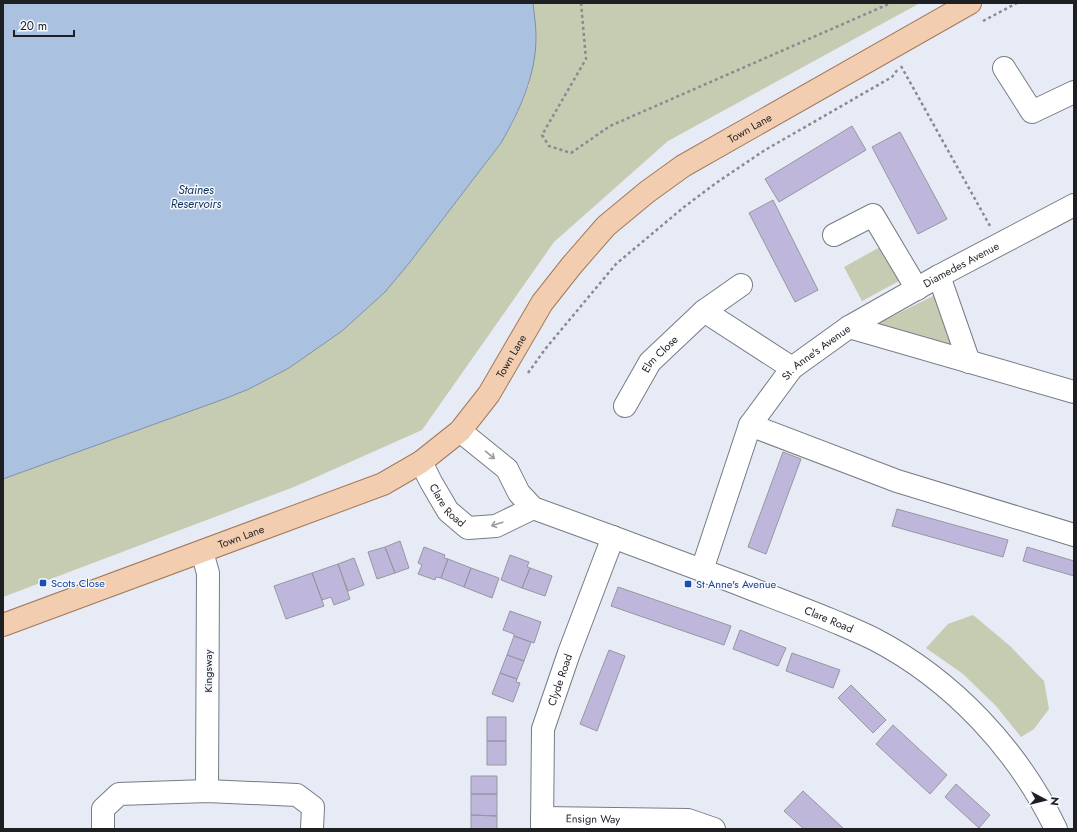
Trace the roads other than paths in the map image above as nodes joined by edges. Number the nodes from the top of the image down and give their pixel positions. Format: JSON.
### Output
{"nodes":[{"id":1,"x":970,"y":3,"type":"edge"},
{"id":2,"x":1004,"y":68,"type":"dead end"},
{"id":3,"x":1074,"y":92,"type":"edge"},
{"id":4,"x":1074,"y":205,"type":"edge"},
{"id":5,"x":834,"y":235,"type":"dead end"},
{"id":6,"x":938,"y":276,"type":"junction"},
{"id":7,"x":741,"y":285,"type":"dead end"},
{"id":8,"x":916,"y":289,"type":"junction"},
{"id":9,"x":704,"y":311,"type":"junction"},
{"id":10,"x":849,"y":327,"type":"junction"},
{"id":11,"x":969,"y":362,"type":"junction"},
{"id":12,"x":792,"y":368,"type":"junction"},
{"id":13,"x":1074,"y":392,"type":"edge"},
{"id":14,"x":625,"y":406,"type":"dead end"},
{"id":15,"x":750,"y":425,"type":"junction"},
{"id":16,"x":460,"y":431,"type":"junction"},
{"id":17,"x":421,"y":462,"type":"junction"},
{"id":18,"x":533,"y":508,"type":"junction"},
{"id":19,"x":1074,"y":535,"type":"edge"},
{"id":20,"x":613,"y":537,"type":"junction"},
{"id":21,"x":202,"y":552,"type":"junction"},
{"id":22,"x":702,"y":570,"type":"junction"},
{"id":23,"x":3,"y":625,"type":"edge"},
{"id":24,"x":207,"y":791,"type":"junction"},
{"id":25,"x":542,"y":823,"type":"edge"},
{"id":26,"x":103,"y":829,"type":"edge"},
{"id":27,"x":312,"y":829,"type":"edge"},
{"id":28,"x":714,"y":829,"type":"edge"},
{"id":29,"x":1056,"y":829,"type":"edge"}],
"edges":[{"from":1,"to":16,"type":"main road","name":"Town Lane"},
{"from":2,"to":3,"type":"street"},
{"from":4,"to":6,"type":"street","name":"Diamedes Avenue"},
{"from":5,"to":8,"type":"street"},
{"from":6,"to":8,"type":"street","name":"Diamedes Avenue"},
{"from":6,"to":11,"type":"street"},
{"from":7,"to":9,"type":"street","name":"Elm Close"},
{"from":8,"to":10,"type":"street","name":"Diamedes Avenue"},
{"from":9,"to":12,"type":"street"},
{"from":9,"to":14,"type":"street","name":"Elm Close"},
{"from":10,"to":11,"type":"street","name":"St. Anne's Avenue"},
{"from":10,"to":12,"type":"street","name":"St. Anne's Avenue"},
{"from":11,"to":13,"type":"street","name":"St. Anne's Avenue"},
{"from":12,"to":15,"type":"street","name":"St. Anne's Avenue"},
{"from":15,"to":19,"type":"street"},
{"from":15,"to":22,"type":"street","name":"St. Anne's Avenue"},
{"from":16,"to":17,"type":"main road","name":"Town Lane"},
{"from":16,"to":18,"type":"street","name":"Clare Road","one_way":true},
{"from":18,"to":17,"type":"street","name":"Clare Road","one_way":true},
{"from":17,"to":21,"type":"main road","name":"Town Lane"},
{"from":18,"to":20,"type":"street","name":"Clare Road"},
{"from":20,"to":22,"type":"street","name":"Clare Road"},
{"from":20,"to":25,"type":"street","name":"Clyde Road"},
{"from":21,"to":23,"type":"main road","name":"Town Lane"},
{"from":21,"to":24,"type":"street","name":"Kingsway"},
{"from":22,"to":29,"type":"street","name":"Clare Road"},
{"from":24,"to":26,"type":"street"},
{"from":24,"to":27,"type":"street"},
{"from":25,"to":28,"type":"street","name":"Ensign Way"}]}
